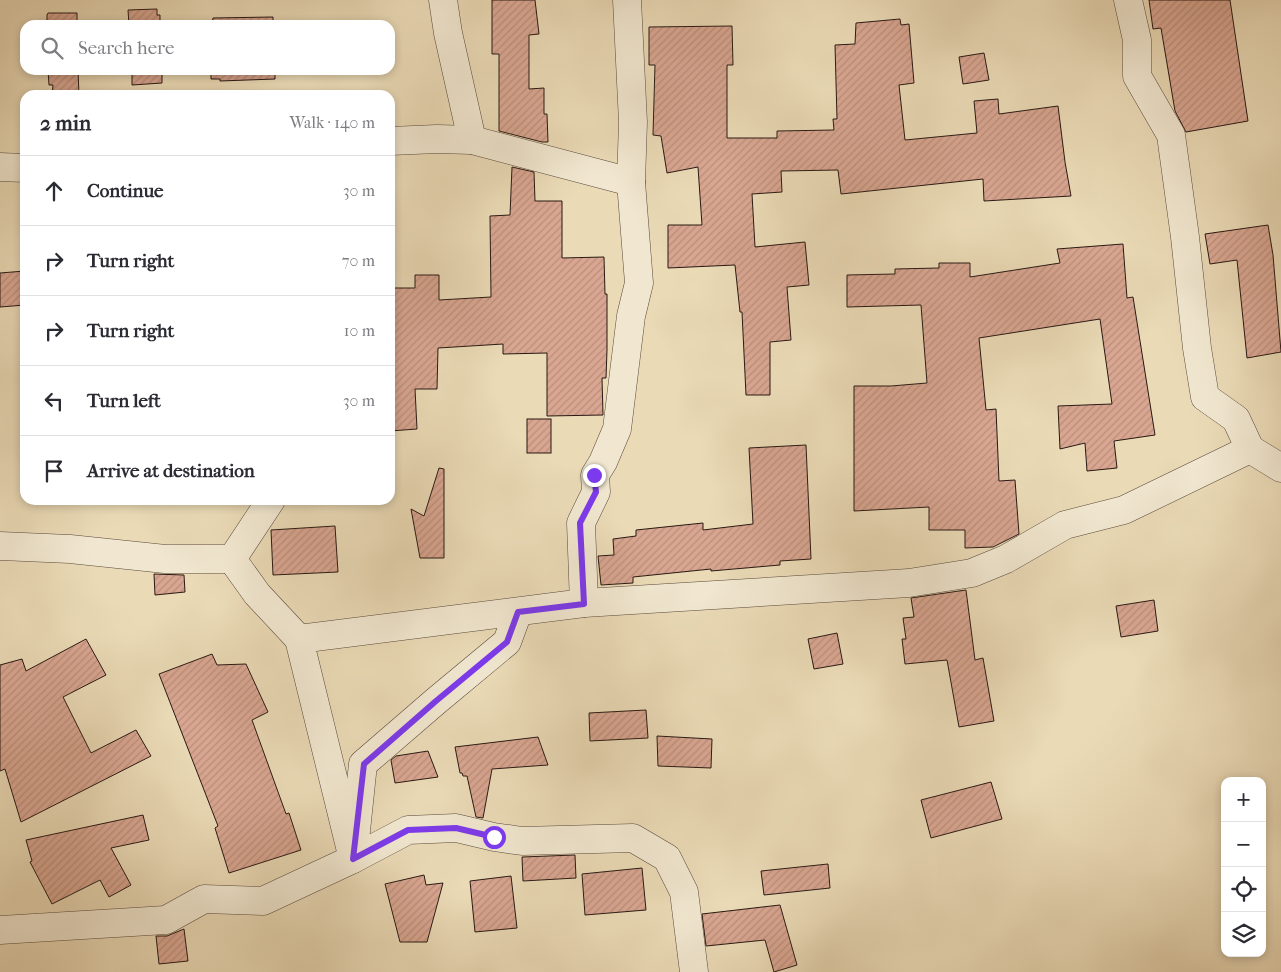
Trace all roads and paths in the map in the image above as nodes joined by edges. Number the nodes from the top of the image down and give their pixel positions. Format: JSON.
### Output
{"nodes":[{"id":1,"x":443,"y":0,"type":"edge"},
{"id":2,"x":628,"y":0,"type":"edge"},
{"id":3,"x":1128,"y":0,"type":"edge"},
{"id":4,"x":472,"y":140,"type":"junction"},
{"id":5,"x":395,"y":141,"type":"edge"},
{"id":6,"x":0,"y":168,"type":"edge"},
{"id":7,"x":20,"y":168,"type":"edge"},
{"id":8,"x":631,"y":182,"type":"junction"},
{"id":9,"x":1250,"y":449,"type":"junction"},
{"id":10,"x":1281,"y":468,"type":"edge"},
{"id":11,"x":269,"y":505,"type":"edge"},
{"id":12,"x":0,"y":546,"type":"edge"},
{"id":13,"x":232,"y":559,"type":"junction"},
{"id":14,"x":584,"y":604,"type":"junction"},
{"id":15,"x":518,"y":612,"type":"junction"},
{"id":16,"x":299,"y":639,"type":"junction"},
{"id":17,"x":353,"y":859,"type":"junction"},
{"id":18,"x":0,"y":930,"type":"edge"},
{"id":19,"x":694,"y":972,"type":"edge"}],
"edges":[{"from":1,"to":4,"type":"street"},
{"from":2,"to":8,"type":"street"},
{"from":3,"to":9,"type":"street"},
{"from":4,"to":5,"type":"street"},
{"from":4,"to":8,"type":"street"},
{"from":6,"to":7,"type":"street"},
{"from":8,"to":14,"type":"street"},
{"from":9,"to":10,"type":"street"},
{"from":9,"to":14,"type":"street"},
{"from":11,"to":13,"type":"street"},
{"from":12,"to":13,"type":"street"},
{"from":13,"to":16,"type":"street"},
{"from":14,"to":15,"type":"street"},
{"from":15,"to":16,"type":"street"},
{"from":15,"to":17,"type":"street"},
{"from":16,"to":17,"type":"street"},
{"from":17,"to":18,"type":"street"},
{"from":17,"to":19,"type":"street"}]}
